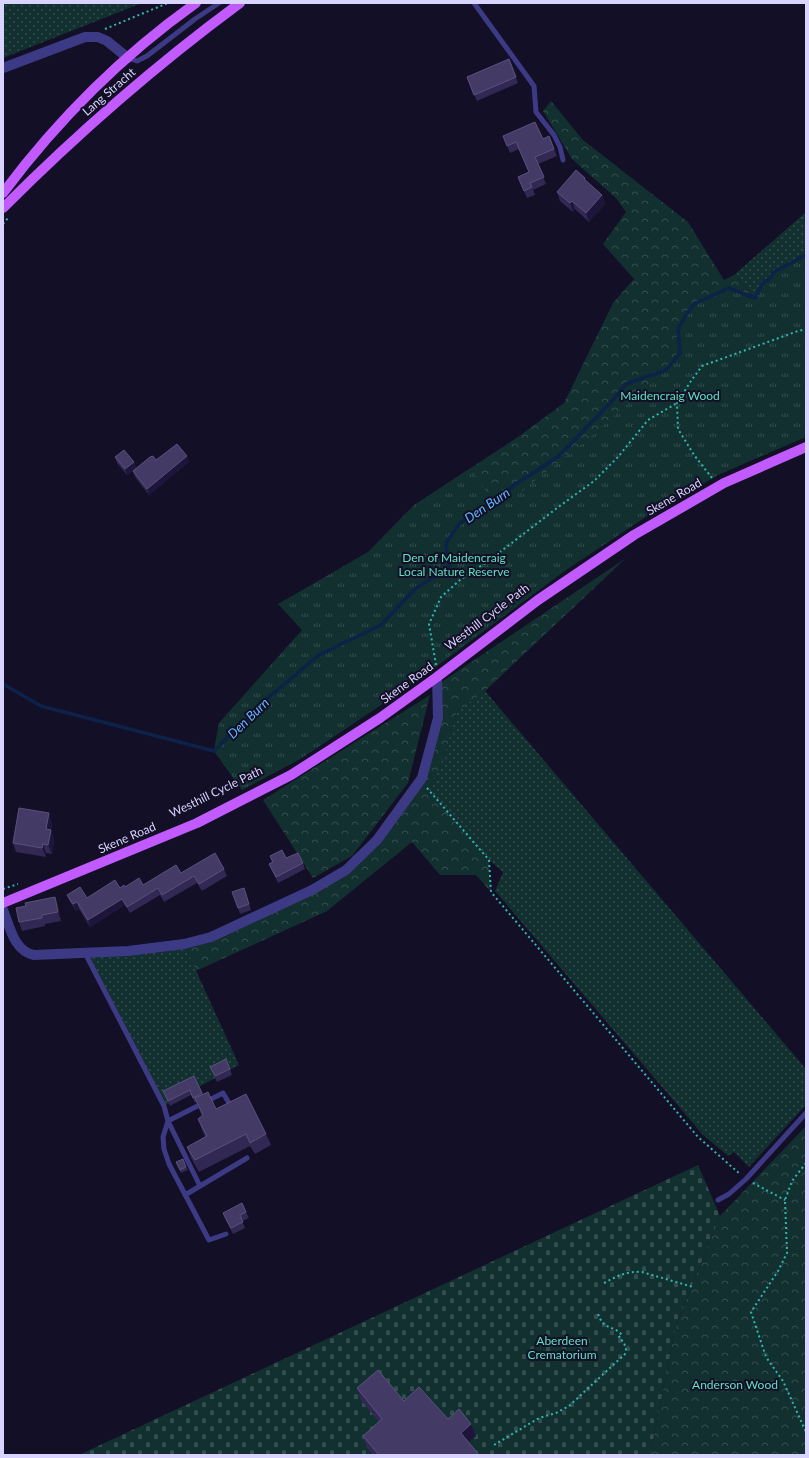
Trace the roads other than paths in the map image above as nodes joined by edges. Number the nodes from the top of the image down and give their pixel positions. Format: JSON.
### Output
{"nodes":[{"id":1,"x":196,"y":3,"type":"edge"},
{"id":2,"x":219,"y":3,"type":"edge"},
{"id":3,"x":240,"y":3,"type":"edge"},
{"id":4,"x":474,"y":3,"type":"edge"},
{"id":5,"x":128,"y":58,"type":"junction"},
{"id":6,"x":3,"y":68,"type":"edge"},
{"id":7,"x":563,"y":160,"type":"dead end"},
{"id":8,"x":3,"y":193,"type":"edge"},
{"id":9,"x":3,"y":208,"type":"edge"},
{"id":10,"x":806,"y":447,"type":"edge"},
{"id":11,"x":437,"y":677,"type":"junction"},
{"id":12,"x":3,"y":903,"type":"edge"},
{"id":13,"x":3,"y":910,"type":"edge"},
{"id":14,"x":84,"y":952,"type":"junction"},
{"id":15,"x":232,"y":1108,"type":"edge"},
{"id":16,"x":806,"y":1114,"type":"edge"},
{"id":17,"x":168,"y":1121,"type":"junction"},
{"id":18,"x":247,"y":1158,"type":"dead end"},
{"id":19,"x":200,"y":1186,"type":"junction"},
{"id":20,"x":185,"y":1195,"type":"junction"},
{"id":21,"x":718,"y":1200,"type":"dead end"},
{"id":22,"x":226,"y":1234,"type":"dead end"}],
"edges":[{"from":1,"to":5,"type":"main road","name":"Lang Stracht"},
{"from":2,"to":5,"type":"lane"},
{"from":3,"to":9,"type":"main road","name":"Lang Stracht"},
{"from":4,"to":7,"type":"lane"},
{"from":5,"to":6,"type":"street"},
{"from":5,"to":8,"type":"main road","name":"Lang Stracht"},
{"from":10,"to":11,"type":"main road","name":"Skene Road"},
{"from":11,"to":12,"type":"main road","name":"Skene Road"},
{"from":11,"to":14,"type":"street"},
{"from":13,"to":14,"type":"street"},
{"from":14,"to":17,"type":"lane"},
{"from":15,"to":17,"type":"lane"},
{"from":16,"to":21,"type":"lane"},
{"from":17,"to":19,"type":"lane"},
{"from":17,"to":20,"type":"lane"},
{"from":18,"to":19,"type":"lane"},
{"from":19,"to":20,"type":"lane"},
{"from":20,"to":22,"type":"lane"}]}
